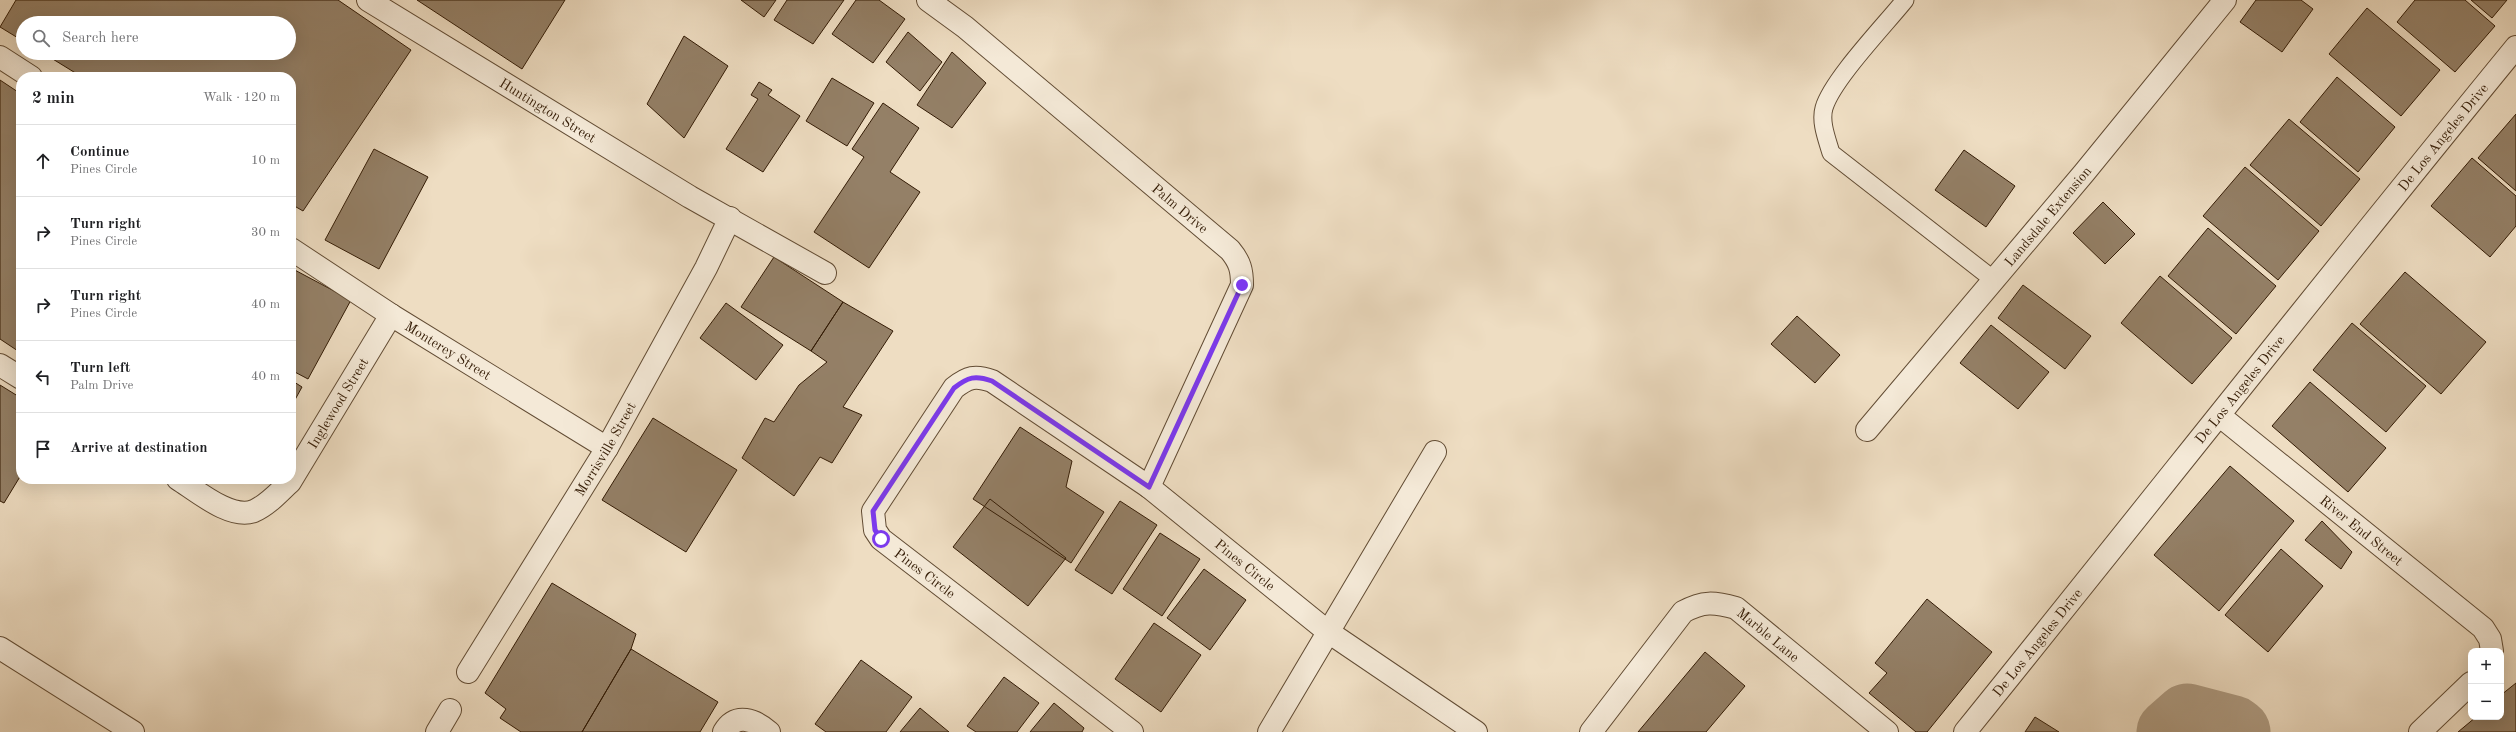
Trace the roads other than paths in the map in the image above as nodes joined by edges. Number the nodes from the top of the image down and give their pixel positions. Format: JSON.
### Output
{"nodes":[{"id":1,"x":368,"y":0,"type":"edge"},
{"id":2,"x":928,"y":0,"type":"edge"},
{"id":3,"x":1905,"y":0,"type":"edge"},
{"id":4,"x":2225,"y":0,"type":"edge"},
{"id":5,"x":2516,"y":47,"type":"edge"},
{"id":6,"x":0,"y":57,"type":"edge"},
{"id":7,"x":23,"y":72,"type":"edge"},
{"id":8,"x":730,"y":218,"type":"junction"},
{"id":9,"x":296,"y":252,"type":"edge"},
{"id":10,"x":826,"y":273,"type":"dead end"},
{"id":11,"x":1994,"y":280,"type":"junction"},
{"id":12,"x":391,"y":315,"type":"junction"},
{"id":13,"x":0,"y":365,"type":"edge"},
{"id":14,"x":16,"y":375,"type":"edge"},
{"id":15,"x":2220,"y":416,"type":"junction"},
{"id":16,"x":1867,"y":430,"type":"dead end"},
{"id":17,"x":608,"y":448,"type":"junction"},
{"id":18,"x":1435,"y":452,"type":"dead end"},
{"id":19,"x":296,"y":472,"type":"edge"},
{"id":20,"x":186,"y":484,"type":"edge"},
{"id":21,"x":288,"y":484,"type":"edge"},
{"id":22,"x":1149,"y":487,"type":"junction"},
{"id":23,"x":1327,"y":631,"type":"junction"},
{"id":24,"x":0,"y":648,"type":"edge"},
{"id":25,"x":2492,"y":648,"type":"edge"},
{"id":26,"x":468,"y":672,"type":"dead end"},
{"id":27,"x":2469,"y":684,"type":"edge"},
{"id":28,"x":450,"y":710,"type":"dead end"},
{"id":29,"x":133,"y":732,"type":"edge"},
{"id":30,"x":437,"y":732,"type":"edge"},
{"id":31,"x":724,"y":732,"type":"edge"},
{"id":32,"x":769,"y":732,"type":"edge"},
{"id":33,"x":1132,"y":732,"type":"edge"},
{"id":34,"x":1269,"y":732,"type":"edge"},
{"id":35,"x":1476,"y":732,"type":"edge"},
{"id":36,"x":1591,"y":732,"type":"edge"},
{"id":37,"x":1887,"y":732,"type":"edge"},
{"id":38,"x":1965,"y":732,"type":"edge"},
{"id":39,"x":2420,"y":732,"type":"edge"}],
"edges":[{"from":1,"to":8,"type":"street","name":"Huntington Street"},
{"from":2,"to":22,"type":"street","name":"Palm Drive"},
{"from":3,"to":11,"type":"lane"},
{"from":4,"to":11,"type":"street","name":"Landsdale Extension"},
{"from":5,"to":15,"type":"street","name":"De Los Angeles Drive"},
{"from":6,"to":7,"type":"street"},
{"from":8,"to":10,"type":"street","name":"Huntington Street"},
{"from":8,"to":17,"type":"street","name":"Morrisville Street"},
{"from":9,"to":12,"type":"street","name":"Monterey Street"},
{"from":11,"to":16,"type":"street","name":"Landsdale Extension"},
{"from":12,"to":17,"type":"street","name":"Monterey Street"},
{"from":12,"to":19,"type":"street","name":"Inglewood Street"},
{"from":13,"to":14,"type":"street"},
{"from":15,"to":25,"type":"street","name":"River End Street"},
{"from":15,"to":38,"type":"street","name":"De Los Angeles Drive"},
{"from":17,"to":26,"type":"street","name":"Morrisville Street"},
{"from":18,"to":23,"type":"street"},
{"from":20,"to":21,"type":"street","name":"Inglewood Street"},
{"from":22,"to":23,"type":"street","name":"Pines Circle"},
{"from":22,"to":33,"type":"street","name":"Pines Circle"},
{"from":23,"to":34,"type":"street"},
{"from":23,"to":35,"type":"street","name":"Pines Circle"},
{"from":24,"to":29,"type":"street"},
{"from":27,"to":39,"type":"street"},
{"from":28,"to":30,"type":"street"},
{"from":31,"to":32,"type":"street"},
{"from":36,"to":37,"type":"street","name":"Marble Lane"}]}
